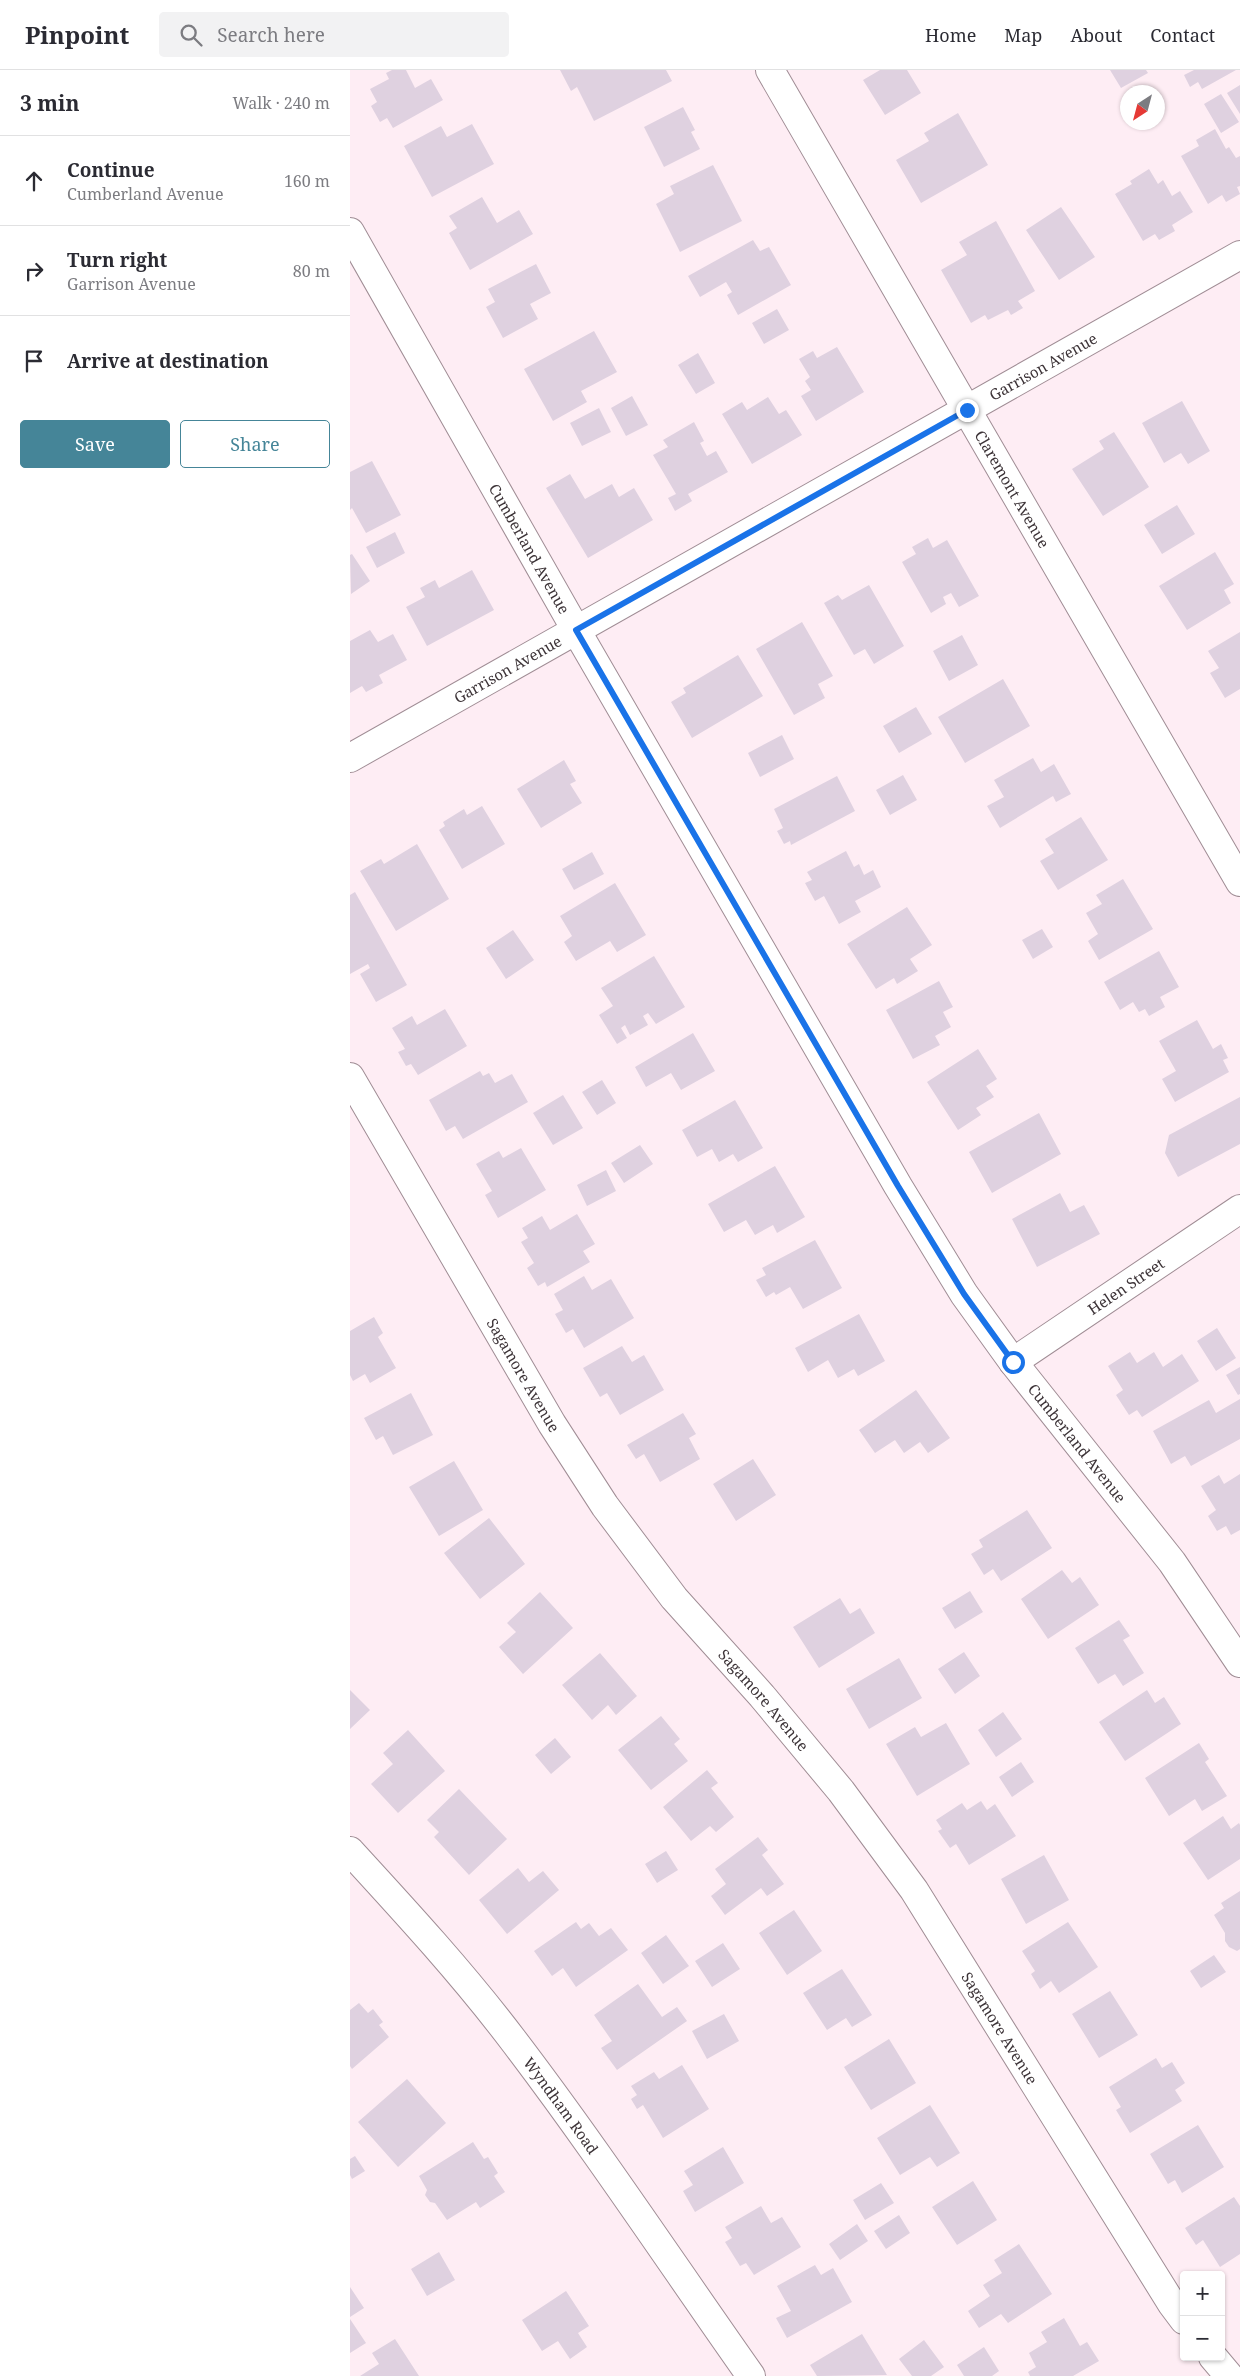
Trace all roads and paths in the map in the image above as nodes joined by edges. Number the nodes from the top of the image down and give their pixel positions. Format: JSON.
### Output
{"nodes":[{"id":1,"x":770,"y":70,"type":"edge"},
{"id":2,"x":350,"y":232,"type":"edge"},
{"id":3,"x":1240,"y":255,"type":"edge"},
{"id":4,"x":967,"y":410,"type":"junction"},
{"id":5,"x":576,"y":630,"type":"junction"},
{"id":6,"x":350,"y":758,"type":"edge"},
{"id":7,"x":1240,"y":882,"type":"edge"},
{"id":8,"x":350,"y":1077,"type":"edge"},
{"id":9,"x":1240,"y":1209,"type":"edge"},
{"id":10,"x":1013,"y":1362,"type":"junction"},
{"id":11,"x":1240,"y":1663,"type":"edge"},
{"id":12,"x":350,"y":1851,"type":"edge"},
{"id":13,"x":1181,"y":2316,"type":"edge"},
{"id":14,"x":1216,"y":2361,"type":"edge"},
{"id":15,"x":751,"y":2376,"type":"edge"},
{"id":16,"x":1229,"y":2376,"type":"edge"}],
"edges":[{"from":1,"to":4,"type":"street","name":"Claremont Avenue"},
{"from":2,"to":5,"type":"street","name":"Cumberland Avenue"},
{"from":3,"to":4,"type":"street","name":"Garrison Avenue"},
{"from":4,"to":5,"type":"street","name":"Garrison Avenue"},
{"from":4,"to":7,"type":"street","name":"Claremont Avenue"},
{"from":5,"to":6,"type":"street","name":"Garrison Avenue"},
{"from":5,"to":10,"type":"street","name":"Cumberland Avenue"},
{"from":8,"to":13,"type":"street","name":"Sagamore Avenue"},
{"from":9,"to":10,"type":"street","name":"Helen Street"},
{"from":10,"to":11,"type":"street","name":"Cumberland Avenue"},
{"from":12,"to":15,"type":"street","name":"Wyndham Road"},
{"from":14,"to":16,"type":"street"}]}
